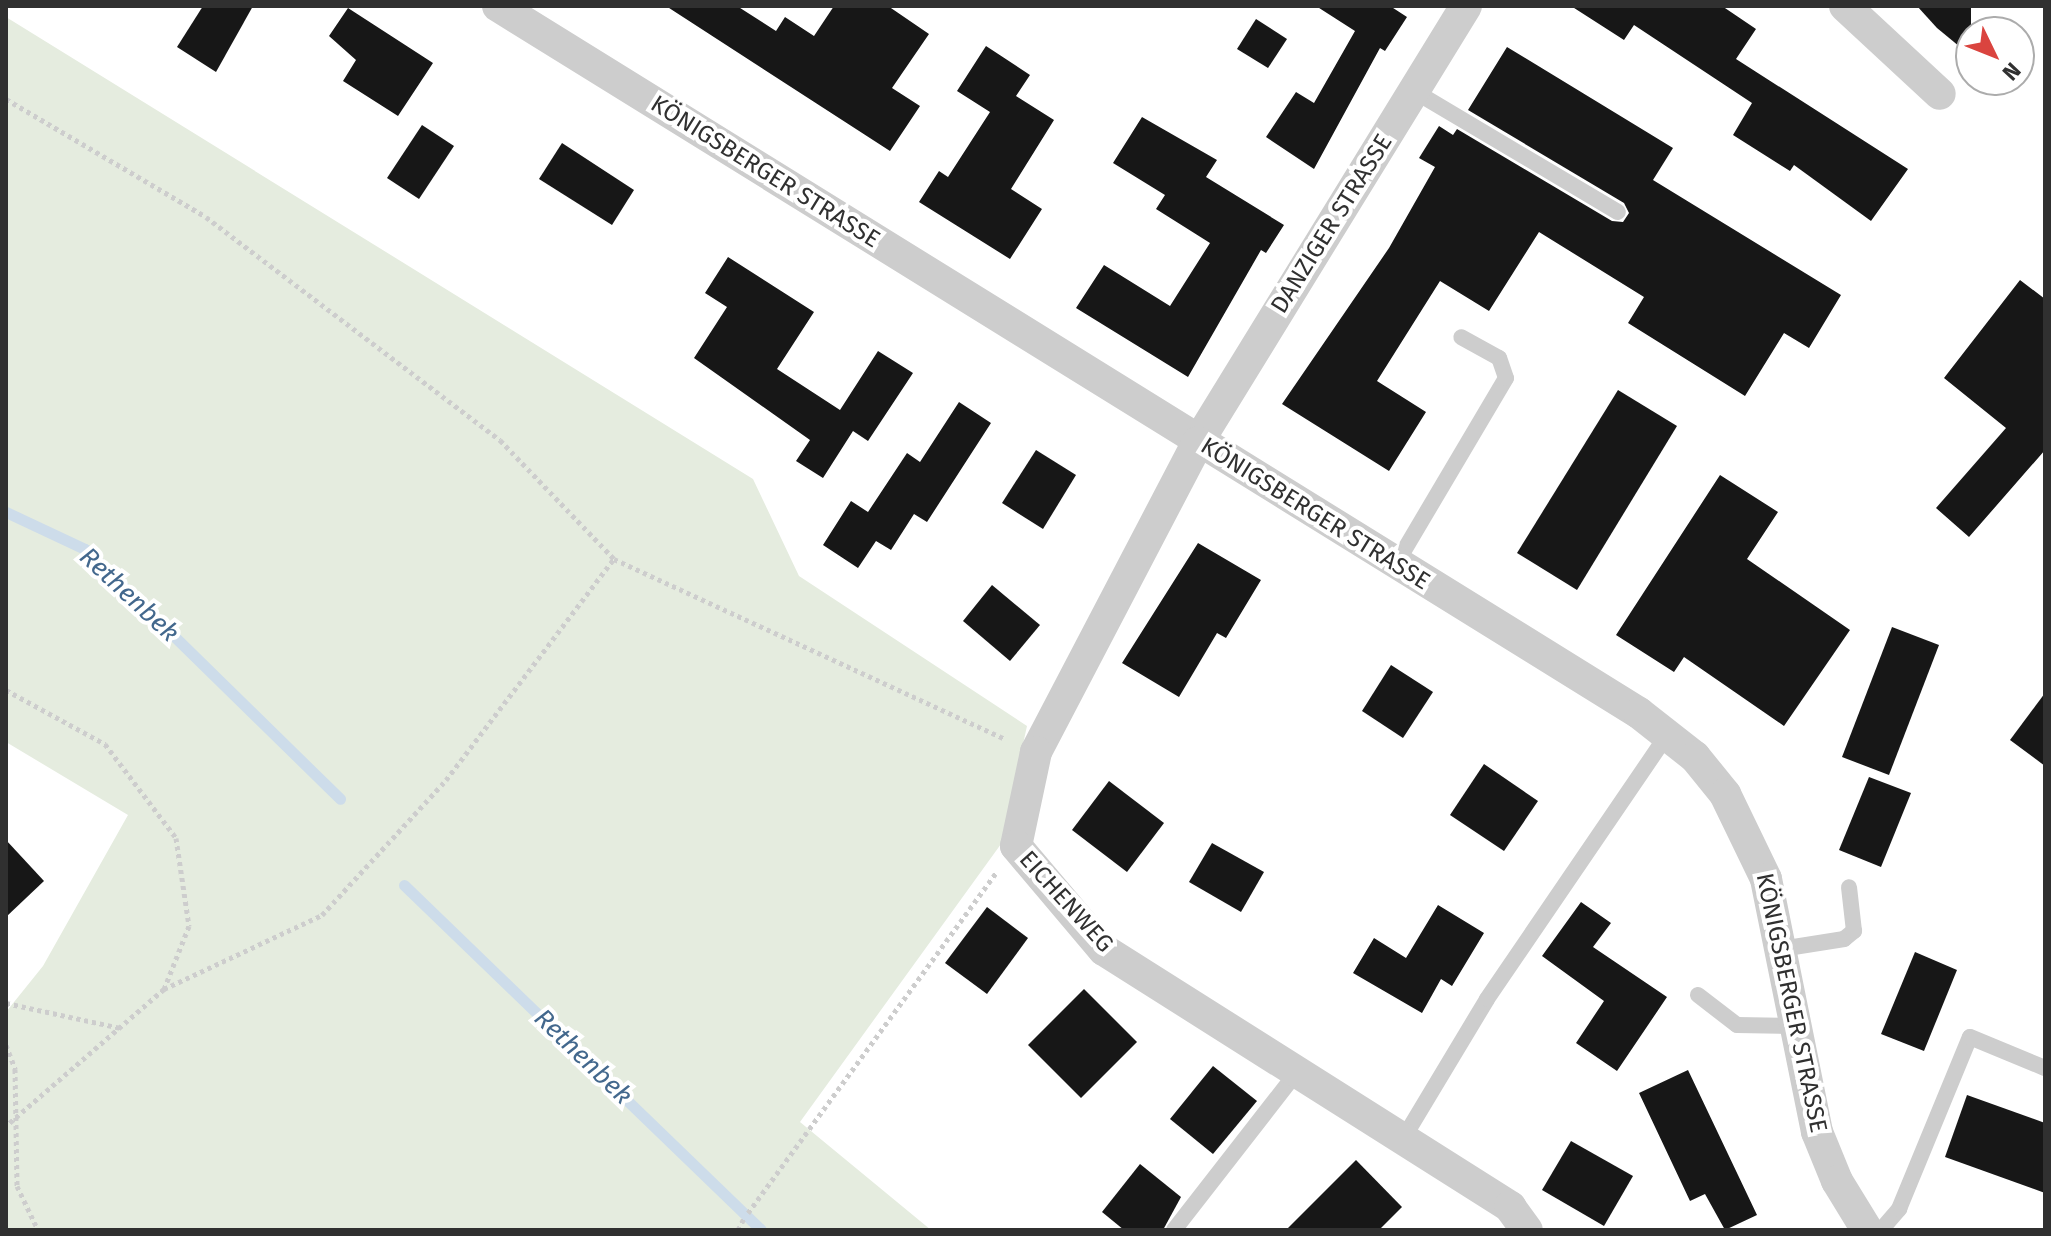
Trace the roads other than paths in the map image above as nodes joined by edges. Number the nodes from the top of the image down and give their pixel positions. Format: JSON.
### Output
{"nodes":[{"id":1,"x":498,"y":6,"type":"edge"},
{"id":2,"x":1466,"y":6,"type":"edge"},
{"id":3,"x":1845,"y":6,"type":"edge"},
{"id":4,"x":1414,"y":91,"type":"junction"},
{"id":5,"x":1940,"y":94,"type":"dead end"},
{"id":6,"x":1618,"y":212,"type":"dead end"},
{"id":7,"x":1461,"y":337,"type":"dead end"},
{"id":8,"x":1198,"y":442,"type":"junction"},
{"id":9,"x":1396,"y":564,"type":"junction"},
{"id":10,"x":1668,"y":734,"type":"junction"},
{"id":11,"x":1849,"y":887,"type":"dead end"},
{"id":12,"x":1781,"y":949,"type":"junction"},
{"id":13,"x":1698,"y":995,"type":"dead end"},
{"id":14,"x":1793,"y":1026,"type":"junction"},
{"id":15,"x":2045,"y":1068,"type":"edge"},
{"id":16,"x":1297,"y":1072,"type":"junction"},
{"id":17,"x":1403,"y":1139,"type":"junction"},
{"id":18,"x":1174,"y":1230,"type":"edge"},
{"id":19,"x":1527,"y":1230,"type":"edge"},
{"id":20,"x":1867,"y":1230,"type":"edge"},
{"id":21,"x":1881,"y":1230,"type":"edge"}],
"edges":[{"from":1,"to":8,"type":"street","name":"KÖNIGSBERGER STRASSE"},
{"from":2,"to":4,"type":"street","name":"DANZIGER STRASSE"},
{"from":3,"to":5,"type":"street"},
{"from":4,"to":6,"type":"lane"},
{"from":4,"to":8,"type":"street","name":"DANZIGER STRASSE"},
{"from":7,"to":9,"type":"lane"},
{"from":8,"to":9,"type":"street","name":"KÖNIGSBERGER STRASSE"},
{"from":8,"to":16,"type":"street","name":"EICHENWEG"},
{"from":9,"to":10,"type":"street","name":"KÖNIGSBERGER STRASSE"},
{"from":10,"to":12,"type":"street","name":"KÖNIGSBERGER STRASSE"},
{"from":10,"to":17,"type":"lane"},
{"from":11,"to":12,"type":"lane"},
{"from":12,"to":14,"type":"street","name":"KÖNIGSBERGER STRASSE"},
{"from":13,"to":14,"type":"lane"},
{"from":14,"to":20,"type":"street","name":"KÖNIGSBERGER STRASSE"},
{"from":15,"to":21,"type":"lane"},
{"from":16,"to":17,"type":"street","name":"EICHENWEG"},
{"from":16,"to":18,"type":"lane"},
{"from":17,"to":19,"type":"street","name":"EICHENWEG"}]}
